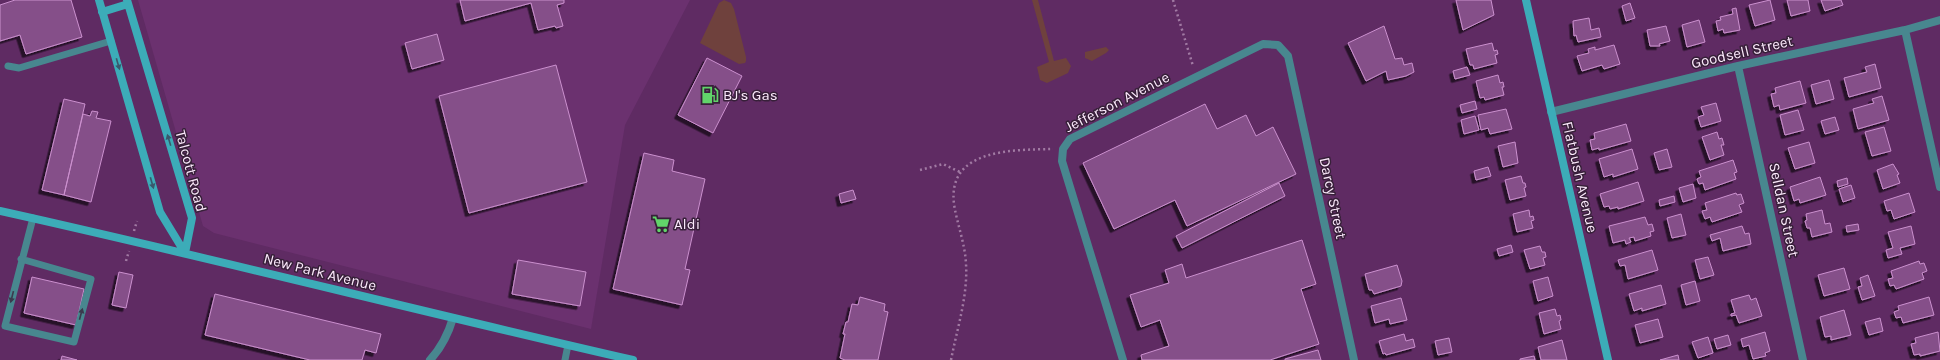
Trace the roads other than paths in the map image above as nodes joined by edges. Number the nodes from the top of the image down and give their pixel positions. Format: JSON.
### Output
{"nodes":[{"id":1,"x":99,"y":0,"type":"edge"},
{"id":2,"x":1526,"y":0,"type":"edge"},
{"id":3,"x":128,"y":2,"type":"edge"},
{"id":4,"x":102,"y":12,"type":"junction"},
{"id":5,"x":1940,"y":20,"type":"edge"},
{"id":6,"x":1906,"y":30,"type":"junction"},
{"id":7,"x":111,"y":41,"type":"junction"},
{"id":8,"x":1278,"y":45,"type":"joint"},
{"id":9,"x":8,"y":66,"type":"dead end"},
{"id":10,"x":1738,"y":66,"type":"junction"},
{"id":11,"x":1550,"y":112,"type":"junction"},
{"id":12,"x":1940,"y":187,"type":"edge"},
{"id":13,"x":0,"y":211,"type":"edge"},
{"id":14,"x":33,"y":218,"type":"junction"},
{"id":15,"x":185,"y":253,"type":"junction"},
{"id":16,"x":21,"y":259,"type":"junction"},
{"id":17,"x":453,"y":318,"type":"junction"},
{"id":18,"x":568,"y":345,"type":"junction"},
{"id":19,"x":598,"y":356,"type":"edge"},
{"id":20,"x":430,"y":360,"type":"edge"},
{"id":21,"x":565,"y":360,"type":"edge"},
{"id":22,"x":633,"y":360,"type":"edge"},
{"id":23,"x":1123,"y":360,"type":"edge"},
{"id":24,"x":1354,"y":360,"type":"edge"},
{"id":25,"x":1608,"y":360,"type":"edge"},
{"id":26,"x":1803,"y":360,"type":"edge"}],
"edges":[{"from":1,"to":4,"type":"street"},
{"from":2,"to":11,"type":"street","name":"Flatbush Avenue"},
{"from":3,"to":4,"type":"street"},
{"from":15,"to":3,"type":"street","name":"Talcott Road","one_way":true},
{"from":4,"to":7,"type":"street"},
{"from":5,"to":6,"type":"street","name":"Goodsell Street"},
{"from":6,"to":10,"type":"street","name":"Goodsell Street"},
{"from":6,"to":12,"type":"street"},
{"from":7,"to":9,"type":"lane"},
{"from":7,"to":15,"type":"street","one_way":true},
{"from":8,"to":23,"type":"street","name":"Jefferson Avenue"},
{"from":8,"to":24,"type":"street","name":"Darcy Street"},
{"from":10,"to":11,"type":"street","name":"Goodsell Street"},
{"from":10,"to":26,"type":"street","name":"Selldan Street"},
{"from":11,"to":25,"type":"street","name":"Flatbush Avenue"},
{"from":13,"to":14,"type":"street","name":"New Park Avenue"},
{"from":14,"to":15,"type":"street","name":"New Park Avenue"},
{"from":14,"to":16,"type":"lane"},
{"from":15,"to":17,"type":"street","name":"New Park Avenue"},
{"from":16,"to":16,"type":"lane","one_way":true},
{"from":17,"to":18,"type":"street","name":"New Park Avenue"},
{"from":17,"to":20,"type":"street"},
{"from":18,"to":19,"type":"street","name":"New Park Avenue"},
{"from":18,"to":21,"type":"lane"},
{"from":19,"to":22,"type":"street","name":"New Park Avenue"}]}
